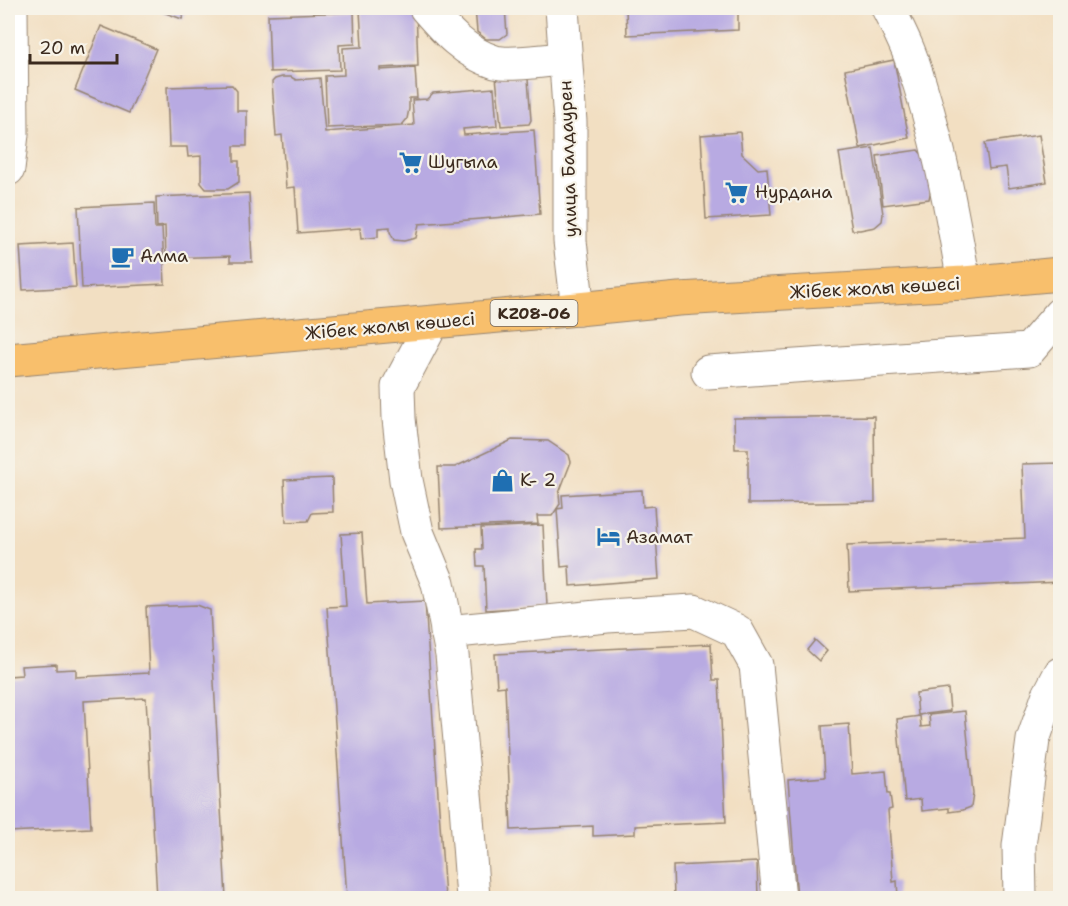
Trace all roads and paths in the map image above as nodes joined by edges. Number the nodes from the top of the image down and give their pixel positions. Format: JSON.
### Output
{"nodes":[{"id":1,"x":10,"y":8,"type":"edge"},
{"id":2,"x":426,"y":8,"type":"edge"},
{"id":3,"x":562,"y":8,"type":"edge"},
{"id":4,"x":888,"y":8,"type":"edge"},
{"id":5,"x":565,"y":59,"type":"junction"},
{"id":6,"x":8,"y":169,"type":"edge"},
{"id":7,"x":1060,"y":274,"type":"edge"},
{"id":8,"x":964,"y":282,"type":"junction"},
{"id":9,"x":578,"y":309,"type":"junction"},
{"id":10,"x":1060,"y":314,"type":"edge"},
{"id":11,"x":432,"y":323,"type":"junction"},
{"id":12,"x":8,"y":360,"type":"edge"},
{"id":13,"x":708,"y":372,"type":"dead end"},
{"id":14,"x":447,"y":632,"type":"junction"},
{"id":15,"x":1060,"y":674,"type":"edge"},
{"id":16,"x":472,"y":898,"type":"edge"},
{"id":17,"x":778,"y":898,"type":"edge"},
{"id":18,"x":1020,"y":898,"type":"edge"}],
"edges":[{"from":1,"to":6,"type":"street"},
{"from":2,"to":5,"type":"street"},
{"from":3,"to":5,"type":"street","name":"улица Балдаурен"},
{"from":4,"to":8,"type":"street"},
{"from":5,"to":9,"type":"street","name":"улица Балдаурен"},
{"from":7,"to":8,"type":"highway","name":"Жібек жолы көшесі","number":"KZ08-06"},
{"from":8,"to":9,"type":"highway","name":"Жібек жолы көшесі","number":"KZ08-06"},
{"from":9,"to":11,"type":"highway","name":"Жібек жолы көшесі","number":"KZ08-06"},
{"from":10,"to":13,"type":"street"},
{"from":11,"to":12,"type":"highway","name":"Жібек жолы көшесі","number":"KZ08-06"},
{"from":11,"to":14,"type":"street"},
{"from":14,"to":16,"type":"street"},
{"from":14,"to":17,"type":"street"},
{"from":15,"to":18,"type":"street"}]}
